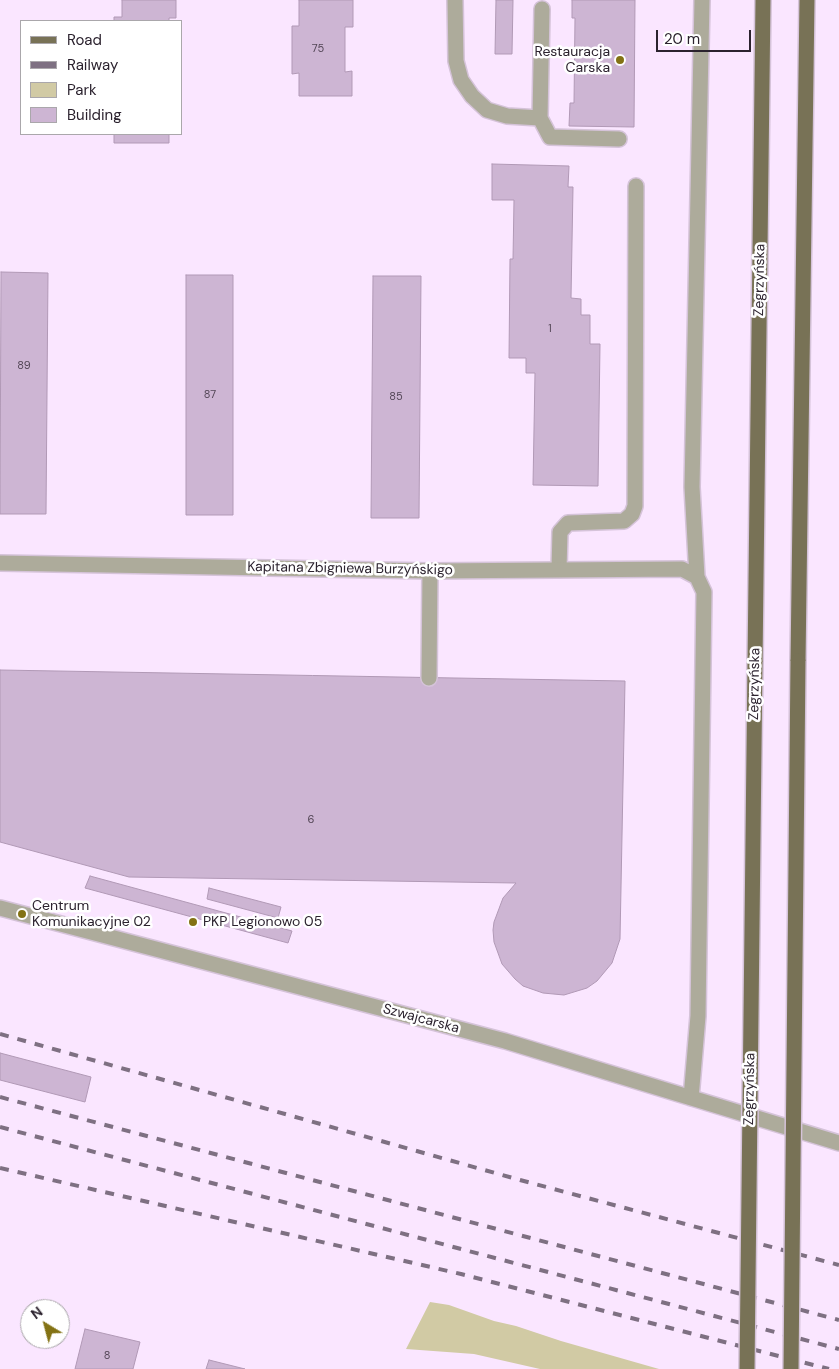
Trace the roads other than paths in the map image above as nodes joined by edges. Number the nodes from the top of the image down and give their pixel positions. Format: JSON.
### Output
{"nodes":[{"id":1,"x":455,"y":0,"type":"edge"},
{"id":2,"x":702,"y":0,"type":"edge"},
{"id":3,"x":763,"y":0,"type":"edge"},
{"id":4,"x":807,"y":0,"type":"edge"},
{"id":5,"x":542,"y":9,"type":"dead end"},
{"id":6,"x":540,"y":118,"type":"junction"},
{"id":7,"x":620,"y":139,"type":"dead end"},
{"id":8,"x":636,"y":186,"type":"dead end"},
{"id":9,"x":0,"y":563,"type":"edge"},
{"id":10,"x":559,"y":569,"type":"junction"},
{"id":11,"x":430,"y":570,"type":"junction"},
{"id":12,"x":697,"y":577,"type":"junction"},
{"id":13,"x":429,"y":678,"type":"dead end"},
{"id":14,"x":0,"y":908,"type":"edge"},
{"id":15,"x":691,"y":1098,"type":"junction"},
{"id":16,"x":839,"y":1143,"type":"edge"},
{"id":17,"x":747,"y":1369,"type":"edge"},
{"id":18,"x":792,"y":1369,"type":"edge"}],
"edges":[{"from":1,"to":6,"type":"street"},
{"from":2,"to":12,"type":"street"},
{"from":3,"to":17,"type":"main road","name":"Zegrzyńska","bridge":true},
{"from":4,"to":18,"type":"main road","bridge":true},
{"from":5,"to":6,"type":"street"},
{"from":6,"to":7,"type":"street"},
{"from":8,"to":10,"type":"street"},
{"from":9,"to":11,"type":"street","name":"Kapitana Zbigniewa Burzyńskigo"},
{"from":10,"to":11,"type":"street","name":"Kapitana Zbigniewa Burzyńskigo"},
{"from":10,"to":12,"type":"street","name":"Kapitana Zbigniewa Burzyńskigo"},
{"from":11,"to":13,"type":"street"},
{"from":12,"to":15,"type":"street"},
{"from":14,"to":15,"type":"street","name":"Szwajcarska"},
{"from":15,"to":16,"type":"street","name":"Szwajcarska"}]}
